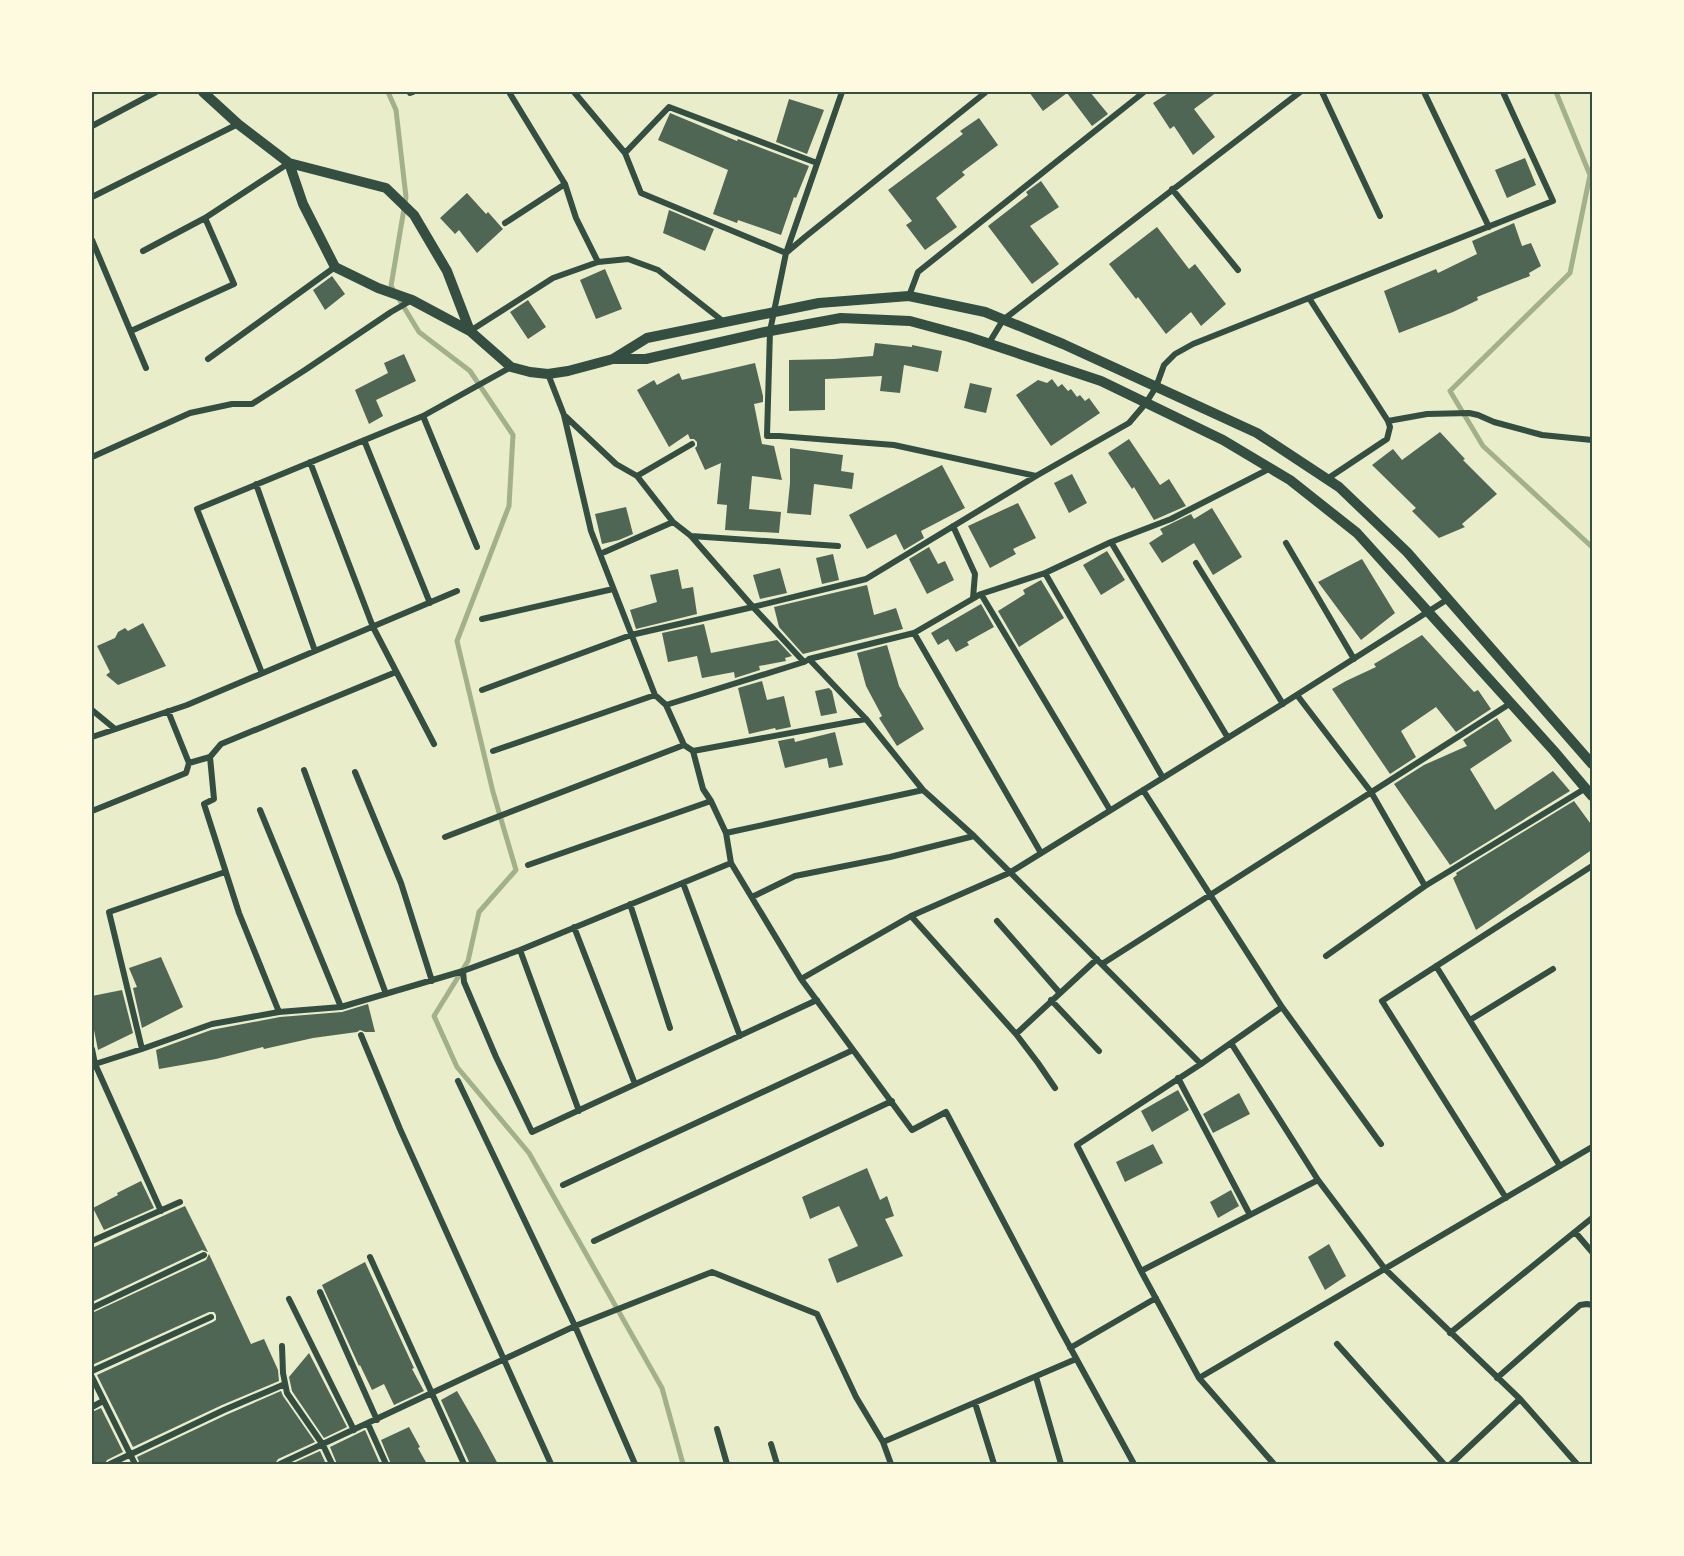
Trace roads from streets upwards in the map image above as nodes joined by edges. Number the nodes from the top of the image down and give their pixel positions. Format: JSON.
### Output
{"nodes":[{"id":1,"x":156,"y":92,"type":"edge"},
{"id":2,"x":203,"y":92,"type":"edge"},
{"id":3,"x":509,"y":92,"type":"edge"},
{"id":4,"x":574,"y":92,"type":"edge"},
{"id":5,"x":842,"y":92,"type":"edge"},
{"id":6,"x":986,"y":92,"type":"edge"},
{"id":7,"x":1144,"y":92,"type":"edge"},
{"id":8,"x":1299,"y":92,"type":"edge"},
{"id":9,"x":1322,"y":92,"type":"edge"},
{"id":10,"x":1424,"y":92,"type":"edge"},
{"id":11,"x":1503,"y":92,"type":"edge"},
{"id":12,"x":238,"y":124,"type":"junction"},
{"id":13,"x":92,"y":126,"type":"edge"},
{"id":14,"x":625,"y":153,"type":"junction"},
{"id":15,"x":289,"y":163,"type":"junction"},
{"id":16,"x":817,"y":163,"type":"junction"},
{"id":17,"x":565,"y":184,"type":"junction"},
{"id":18,"x":1172,"y":189,"type":"junction"},
{"id":19,"x":92,"y":197,"type":"edge"},
{"id":20,"x":1380,"y":216,"type":"dead end"},
{"id":21,"x":205,"y":218,"type":"junction"},
{"id":22,"x":505,"y":223,"type":"dead end"},
{"id":23,"x":1489,"y":227,"type":"junction"},
{"id":24,"x":92,"y":240,"type":"edge"},
{"id":25,"x":143,"y":251,"type":"dead end"},
{"id":26,"x":786,"y":253,"type":"junction"},
{"id":27,"x":598,"y":262,"type":"junction"},
{"id":28,"x":335,"y":267,"type":"junction"},
{"id":29,"x":1238,"y":270,"type":"dead end"},
{"id":30,"x":909,"y":296,"type":"junction"},
{"id":31,"x":1309,"y":298,"type":"junction"},
{"id":32,"x":412,"y":300,"type":"junction"},
{"id":33,"x":775,"y":312,"type":"junction"},
{"id":34,"x":1003,"y":320,"type":"junction"},
{"id":35,"x":724,"y":322,"type":"junction"},
{"id":36,"x":131,"y":331,"type":"junction"},
{"id":37,"x":470,"y":331,"type":"junction"},
{"id":38,"x":770,"y":331,"type":"junction"},
{"id":39,"x":988,"y":343,"type":"junction"},
{"id":40,"x":208,"y":359,"type":"dead end"},
{"id":41,"x":613,"y":359,"type":"junction"},
{"id":42,"x":511,"y":367,"type":"junction"},
{"id":43,"x":146,"y":368,"type":"dead end"},
{"id":44,"x":548,"y":374,"type":"junction"},
{"id":45,"x":1156,"y":387,"type":"junction"},
{"id":46,"x":1146,"y":403,"type":"junction"},
{"id":47,"x":564,"y":415,"type":"junction"},
{"id":48,"x":423,"y":416,"type":"junction"},
{"id":49,"x":1388,"y":421,"type":"junction"},
{"id":50,"x":364,"y":440,"type":"junction"},
{"id":51,"x":1593,"y":440,"type":"edge"},
{"id":52,"x":692,"y":444,"type":"dead end"},
{"id":53,"x":92,"y":457,"type":"edge"},
{"id":54,"x":310,"y":462,"type":"junction"},
{"id":55,"x":1270,"y":468,"type":"junction"},
{"id":56,"x":636,"y":476,"type":"junction"},
{"id":57,"x":1036,"y":476,"type":"junction"},
{"id":58,"x":1327,"y":479,"type":"junction"},
{"id":59,"x":256,"y":484,"type":"junction"},
{"id":60,"x":673,"y":522,"type":"junction"},
{"id":61,"x":953,"y":526,"type":"junction"},
{"id":62,"x":692,"y":536,"type":"junction"},
{"id":63,"x":1111,"y":542,"type":"junction"},
{"id":64,"x":1286,"y":543,"type":"dead end"},
{"id":65,"x":838,"y":546,"type":"dead end"},
{"id":66,"x":477,"y":547,"type":"dead end"},
{"id":67,"x":600,"y":554,"type":"junction"},
{"id":68,"x":1196,"y":563,"type":"dead end"},
{"id":69,"x":1045,"y":573,"type":"junction"},
{"id":70,"x":613,"y":589,"type":"junction"},
{"id":71,"x":457,"y":591,"type":"dead end"},
{"id":72,"x":981,"y":594,"type":"junction"},
{"id":73,"x":1448,"y":599,"type":"junction"},
{"id":74,"x":430,"y":603,"type":"junction"},
{"id":75,"x":753,"y":607,"type":"junction"},
{"id":76,"x":1428,"y":612,"type":"junction"},
{"id":77,"x":482,"y":620,"type":"dead end"},
{"id":78,"x":373,"y":627,"type":"junction"},
{"id":79,"x":914,"y":633,"type":"junction"},
{"id":80,"x":631,"y":635,"type":"junction"},
{"id":81,"x":315,"y":651,"type":"junction"},
{"id":82,"x":1354,"y":658,"type":"junction"},
{"id":83,"x":806,"y":660,"type":"junction"},
{"id":84,"x":396,"y":672,"type":"junction"},
{"id":85,"x":261,"y":673,"type":"junction"},
{"id":86,"x":482,"y":690,"type":"dead end"},
{"id":87,"x":654,"y":695,"type":"junction"},
{"id":88,"x":1297,"y":695,"type":"junction"},
{"id":89,"x":1511,"y":703,"type":"junction"},
{"id":90,"x":1283,"y":704,"type":"junction"},
{"id":91,"x":666,"y":705,"type":"junction"},
{"id":92,"x":92,"y":710,"type":"edge"},
{"id":93,"x":168,"y":711,"type":"junction"},
{"id":94,"x":866,"y":719,"type":"junction"},
{"id":95,"x":115,"y":729,"type":"junction"},
{"id":96,"x":92,"y":737,"type":"edge"},
{"id":97,"x":1228,"y":738,"type":"junction"},
{"id":98,"x":434,"y":744,"type":"dead end"},
{"id":99,"x":684,"y":745,"type":"junction"},
{"id":100,"x":493,"y":751,"type":"dead end"},
{"id":101,"x":693,"y":751,"type":"junction"},
{"id":102,"x":210,"y":757,"type":"junction"},
{"id":103,"x":189,"y":763,"type":"junction"},
{"id":104,"x":1593,"y":764,"type":"edge"},
{"id":105,"x":304,"y":770,"type":"dead end"},
{"id":106,"x":355,"y":772,"type":"dead end"},
{"id":107,"x":1163,"y":778,"type":"junction"},
{"id":108,"x":923,"y":790,"type":"junction"},
{"id":109,"x":1143,"y":790,"type":"junction"},
{"id":110,"x":1371,"y":792,"type":"junction"},
{"id":111,"x":1589,"y":792,"type":"edge"},
{"id":112,"x":711,"y":801,"type":"junction"},
{"id":113,"x":260,"y":810,"type":"dead end"},
{"id":114,"x":1110,"y":810,"type":"junction"},
{"id":115,"x":92,"y":811,"type":"edge"},
{"id":116,"x":726,"y":833,"type":"junction"},
{"id":117,"x":974,"y":836,"type":"junction"},
{"id":118,"x":445,"y":837,"type":"dead end"},
{"id":119,"x":1041,"y":853,"type":"junction"},
{"id":120,"x":731,"y":863,"type":"junction"},
{"id":121,"x":528,"y":865,"type":"dead end"},
{"id":122,"x":1593,"y":866,"type":"edge"},
{"id":123,"x":225,"y":872,"type":"junction"},
{"id":124,"x":1009,"y":873,"type":"junction"},
{"id":125,"x":683,"y":882,"type":"junction"},
{"id":126,"x":1425,"y":886,"type":"junction"},
{"id":127,"x":1210,"y":895,"type":"junction"},
{"id":128,"x":752,"y":897,"type":"junction"},
{"id":129,"x":630,"y":904,"type":"junction"},
{"id":130,"x":911,"y":916,"type":"junction"},
{"id":131,"x":997,"y":921,"type":"dead end"},
{"id":132,"x":574,"y":927,"type":"junction"},
{"id":133,"x":520,"y":950,"type":"junction"},
{"id":134,"x":1326,"y":956,"type":"dead end"},
{"id":135,"x":1099,"y":962,"type":"junction"},
{"id":136,"x":1436,"y":966,"type":"junction"},
{"id":137,"x":1553,"y":969,"type":"dead end"},
{"id":138,"x":462,"y":971,"type":"junction"},
{"id":139,"x":801,"y":979,"type":"junction"},
{"id":140,"x":432,"y":981,"type":"junction"},
{"id":141,"x":1059,"y":992,"type":"junction"},
{"id":142,"x":386,"y":994,"type":"junction"},
{"id":143,"x":817,"y":1000,"type":"junction"},
{"id":144,"x":1051,"y":1000,"type":"junction"},
{"id":145,"x":341,"y":1007,"type":"junction"},
{"id":146,"x":1282,"y":1007,"type":"junction"},
{"id":147,"x":279,"y":1012,"type":"junction"},
{"id":148,"x":1470,"y":1020,"type":"junction"},
{"id":149,"x":670,"y":1028,"type":"dead end"},
{"id":150,"x":1016,"y":1034,"type":"junction"},
{"id":151,"x":361,"y":1035,"type":"dead end"},
{"id":152,"x":740,"y":1036,"type":"junction"},
{"id":153,"x":1231,"y":1043,"type":"junction"},
{"id":154,"x":92,"y":1049,"type":"edge"},
{"id":155,"x":142,"y":1049,"type":"junction"},
{"id":156,"x":853,"y":1050,"type":"junction"},
{"id":157,"x":1099,"y":1051,"type":"dead end"},
{"id":158,"x":93,"y":1064,"type":"edge"},
{"id":159,"x":1201,"y":1064,"type":"junction"},
{"id":160,"x":1178,"y":1078,"type":"junction"},
{"id":161,"x":458,"y":1081,"type":"dead end"},
{"id":162,"x":635,"y":1084,"type":"junction"},
{"id":163,"x":1055,"y":1088,"type":"dead end"},
{"id":164,"x":891,"y":1101,"type":"junction"},
{"id":165,"x":579,"y":1111,"type":"junction"},
{"id":166,"x":1381,"y":1144,"type":"dead end"},
{"id":167,"x":1593,"y":1147,"type":"edge"},
{"id":168,"x":1560,"y":1166,"type":"junction"},
{"id":169,"x":1318,"y":1180,"type":"junction"},
{"id":170,"x":563,"y":1185,"type":"dead end"},
{"id":171,"x":1506,"y":1198,"type":"junction"},
{"id":172,"x":180,"y":1202,"type":"dead end"},
{"id":173,"x":160,"y":1211,"type":"junction"},
{"id":174,"x":1250,"y":1215,"type":"junction"},
{"id":175,"x":1593,"y":1218,"type":"edge"},
{"id":176,"x":1575,"y":1232,"type":"junction"},
{"id":177,"x":92,"y":1241,"type":"edge"},
{"id":178,"x":594,"y":1241,"type":"dead end"},
{"id":179,"x":1593,"y":1252,"type":"edge"},
{"id":180,"x":204,"y":1255,"type":"dead end"},
{"id":181,"x":370,"y":1257,"type":"dead end"},
{"id":182,"x":1385,"y":1269,"type":"junction"},
{"id":183,"x":1141,"y":1271,"type":"junction"},
{"id":184,"x":320,"y":1292,"type":"dead end"},
{"id":185,"x":1156,"y":1298,"type":"junction"},
{"id":186,"x":288,"y":1299,"type":"dead end"},
{"id":187,"x":1593,"y":1305,"type":"edge"},
{"id":188,"x":92,"y":1308,"type":"edge"},
{"id":189,"x":211,"y":1317,"type":"dead end"},
{"id":190,"x":575,"y":1326,"type":"junction"},
{"id":191,"x":1450,"y":1333,"type":"junction"},
{"id":192,"x":1336,"y":1344,"type":"dead end"},
{"id":193,"x":282,"y":1346,"type":"dead end"},
{"id":194,"x":1070,"y":1348,"type":"junction"},
{"id":195,"x":1076,"y":1359,"type":"junction"},
{"id":196,"x":505,"y":1360,"type":"junction"},
{"id":197,"x":92,"y":1371,"type":"edge"},
{"id":198,"x":92,"y":1377,"type":"edge"},
{"id":199,"x":1036,"y":1377,"type":"junction"},
{"id":200,"x":1199,"y":1378,"type":"junction"},
{"id":201,"x":1497,"y":1378,"type":"junction"},
{"id":202,"x":285,"y":1384,"type":"junction"},
{"id":203,"x":433,"y":1394,"type":"junction"},
{"id":204,"x":1520,"y":1400,"type":"junction"},
{"id":205,"x":103,"y":1401,"type":"junction"},
{"id":206,"x":975,"y":1403,"type":"junction"},
{"id":207,"x":92,"y":1407,"type":"edge"},
{"id":208,"x":377,"y":1420,"type":"junction"},
{"id":209,"x":368,"y":1424,"type":"junction"},
{"id":210,"x":717,"y":1429,"type":"dead end"},
{"id":211,"x":354,"y":1430,"type":"junction"},
{"id":212,"x":883,"y":1442,"type":"junction"},
{"id":213,"x":771,"y":1443,"type":"dead end"},
{"id":214,"x":323,"y":1444,"type":"junction"},
{"id":215,"x":130,"y":1455,"type":"junction"},
{"id":216,"x":110,"y":1464,"type":"edge"},
{"id":217,"x":135,"y":1464,"type":"edge"},
{"id":218,"x":280,"y":1464,"type":"edge"},
{"id":219,"x":332,"y":1464,"type":"edge"},
{"id":220,"x":386,"y":1464,"type":"edge"},
{"id":221,"x":464,"y":1464,"type":"edge"},
{"id":222,"x":551,"y":1464,"type":"edge"},
{"id":223,"x":635,"y":1464,"type":"edge"},
{"id":224,"x":727,"y":1464,"type":"edge"},
{"id":225,"x":777,"y":1464,"type":"edge"},
{"id":226,"x":891,"y":1464,"type":"edge"},
{"id":227,"x":994,"y":1464,"type":"edge"},
{"id":228,"x":1061,"y":1464,"type":"edge"},
{"id":229,"x":1134,"y":1464,"type":"edge"},
{"id":230,"x":1274,"y":1464,"type":"edge"},
{"id":231,"x":1444,"y":1464,"type":"edge"},
{"id":232,"x":1451,"y":1464,"type":"edge"},
{"id":233,"x":1577,"y":1464,"type":"edge"}],
"edges":[{"from":1,"to":13,"type":"street"},
{"from":2,"to":12,"type":"street"},
{"from":3,"to":17,"type":"street"},
{"from":4,"to":14,"type":"street"},
{"from":5,"to":16,"type":"street"},
{"from":6,"to":26,"type":"street"},
{"from":7,"to":30,"type":"street"},
{"from":8,"to":18,"type":"street"},
{"from":9,"to":20,"type":"street"},
{"from":10,"to":23,"type":"street"},
{"from":11,"to":23,"type":"street"},
{"from":12,"to":15,"type":"street"},
{"from":12,"to":19,"type":"street"},
{"from":14,"to":16,"type":"street"},
{"from":14,"to":26,"type":"street"},
{"from":15,"to":21,"type":"street"},
{"from":15,"to":28,"type":"street"},
{"from":15,"to":37,"type":"street"},
{"from":16,"to":26,"type":"street"},
{"from":17,"to":22,"type":"street"},
{"from":17,"to":27,"type":"street"},
{"from":18,"to":29,"type":"street"},
{"from":18,"to":34,"type":"street"},
{"from":21,"to":25,"type":"street"},
{"from":21,"to":36,"type":"street"},
{"from":23,"to":31,"type":"street"},
{"from":24,"to":36,"type":"street"},
{"from":26,"to":33,"type":"street"},
{"from":27,"to":35,"type":"street"},
{"from":27,"to":37,"type":"street"},
{"from":28,"to":32,"type":"street"},
{"from":28,"to":40,"type":"street"},
{"from":30,"to":33,"type":"street"},
{"from":30,"to":34,"type":"street"},
{"from":31,"to":45,"type":"street"},
{"from":31,"to":49,"type":"street"},
{"from":32,"to":37,"type":"street"},
{"from":32,"to":53,"type":"street"},
{"from":33,"to":35,"type":"street"},
{"from":33,"to":38,"type":"street"},
{"from":34,"to":39,"type":"street"},
{"from":34,"to":45,"type":"street"},
{"from":35,"to":41,"type":"street"},
{"from":36,"to":43,"type":"street"},
{"from":37,"to":42,"type":"street"},
{"from":38,"to":39,"type":"street"},
{"from":38,"to":41,"type":"street"},
{"from":38,"to":57,"type":"street"},
{"from":39,"to":46,"type":"street"},
{"from":41,"to":44,"type":"street"},
{"from":42,"to":44,"type":"street"},
{"from":42,"to":48,"type":"street"},
{"from":44,"to":47,"type":"street"},
{"from":45,"to":46,"type":"street"},
{"from":45,"to":58,"type":"street"},
{"from":46,"to":55,"type":"street"},
{"from":46,"to":57,"type":"street"},
{"from":47,"to":56,"type":"street"},
{"from":47,"to":67,"type":"street"},
{"from":48,"to":50,"type":"street"},
{"from":48,"to":66,"type":"street"},
{"from":49,"to":51,"type":"street"},
{"from":49,"to":58,"type":"street"},
{"from":50,"to":54,"type":"street"},
{"from":50,"to":74,"type":"street"},
{"from":52,"to":56,"type":"street"},
{"from":54,"to":59,"type":"street"},
{"from":54,"to":78,"type":"street"},
{"from":55,"to":63,"type":"street"},
{"from":55,"to":76,"type":"street"},
{"from":56,"to":60,"type":"street"},
{"from":57,"to":61,"type":"street"},
{"from":58,"to":73,"type":"street"},
{"from":59,"to":81,"type":"street"},
{"from":59,"to":85,"type":"street"},
{"from":60,"to":62,"type":"street"},
{"from":60,"to":67,"type":"street"},
{"from":61,"to":72,"type":"street"},
{"from":61,"to":75,"type":"street"},
{"from":62,"to":65,"type":"street"},
{"from":62,"to":75,"type":"street"},
{"from":63,"to":69,"type":"street"},
{"from":63,"to":97,"type":"street"},
{"from":64,"to":82,"type":"street"},
{"from":67,"to":70,"type":"street"},
{"from":68,"to":90,"type":"street"},
{"from":69,"to":72,"type":"street"},
{"from":69,"to":107,"type":"street"},
{"from":70,"to":77,"type":"street"},
{"from":70,"to":80,"type":"street"},
{"from":71,"to":74,"type":"street"},
{"from":72,"to":79,"type":"street"},
{"from":72,"to":114,"type":"street"},
{"from":73,"to":76,"type":"street"},
{"from":73,"to":104,"type":"street"},
{"from":74,"to":78,"type":"street"},
{"from":75,"to":80,"type":"street"},
{"from":75,"to":83,"type":"street"},
{"from":76,"to":82,"type":"street"},
{"from":76,"to":89,"type":"street"},
{"from":78,"to":81,"type":"street"},
{"from":78,"to":84,"type":"street"},
{"from":79,"to":83,"type":"street"},
{"from":79,"to":119,"type":"street"},
{"from":80,"to":86,"type":"street"},
{"from":80,"to":87,"type":"street"},
{"from":81,"to":85,"type":"street"},
{"from":82,"to":88,"type":"street"},
{"from":83,"to":91,"type":"street"},
{"from":83,"to":94,"type":"street"},
{"from":84,"to":98,"type":"street"},
{"from":84,"to":102,"type":"street"},
{"from":85,"to":93,"type":"street"},
{"from":87,"to":91,"type":"street"},
{"from":87,"to":100,"type":"street"},
{"from":88,"to":90,"type":"street"},
{"from":88,"to":110,"type":"street"},
{"from":89,"to":110,"type":"street"},
{"from":89,"to":111,"type":"street"},
{"from":90,"to":97,"type":"street"},
{"from":91,"to":99,"type":"street"},
{"from":92,"to":95,"type":"street"},
{"from":93,"to":95,"type":"street"},
{"from":93,"to":103,"type":"street"},
{"from":94,"to":101,"type":"street"},
{"from":94,"to":108,"type":"street"},
{"from":95,"to":96,"type":"street"},
{"from":97,"to":107,"type":"street"},
{"from":99,"to":101,"type":"street"},
{"from":99,"to":118,"type":"street"},
{"from":101,"to":112,"type":"street"},
{"from":102,"to":103,"type":"street"},
{"from":102,"to":123,"type":"street"},
{"from":103,"to":115,"type":"street"},
{"from":105,"to":142,"type":"street"},
{"from":106,"to":140,"type":"street"},
{"from":107,"to":109,"type":"street"},
{"from":108,"to":116,"type":"street"},
{"from":108,"to":117,"type":"street"},
{"from":109,"to":114,"type":"street"},
{"from":109,"to":127,"type":"street"},
{"from":110,"to":126,"type":"street"},
{"from":110,"to":127,"type":"street"},
{"from":111,"to":126,"type":"street"},
{"from":112,"to":116,"type":"street"},
{"from":112,"to":121,"type":"street"},
{"from":113,"to":145,"type":"street"},
{"from":114,"to":119,"type":"street"},
{"from":116,"to":120,"type":"street"},
{"from":117,"to":124,"type":"street"},
{"from":117,"to":128,"type":"street"},
{"from":119,"to":124,"type":"street"},
{"from":120,"to":125,"type":"street"},
{"from":120,"to":128,"type":"street"},
{"from":122,"to":136,"type":"street"},
{"from":123,"to":147,"type":"street"},
{"from":123,"to":155,"type":"street"},
{"from":124,"to":130,"type":"street"},
{"from":124,"to":135,"type":"street"},
{"from":125,"to":129,"type":"street"},
{"from":125,"to":152,"type":"street"},
{"from":126,"to":134,"type":"street"},
{"from":127,"to":135,"type":"street"},
{"from":127,"to":146,"type":"street"},
{"from":128,"to":139,"type":"street"},
{"from":129,"to":132,"type":"street"},
{"from":129,"to":149,"type":"street"},
{"from":130,"to":139,"type":"street"},
{"from":130,"to":150,"type":"street"},
{"from":131,"to":141,"type":"street"},
{"from":132,"to":133,"type":"street"},
{"from":132,"to":162,"type":"street"},
{"from":133,"to":138,"type":"street"},
{"from":133,"to":165,"type":"street"},
{"from":135,"to":141,"type":"street"},
{"from":135,"to":159,"type":"street"},
{"from":136,"to":148,"type":"street"},
{"from":136,"to":171,"type":"street"},
{"from":137,"to":148,"type":"street"},
{"from":138,"to":140,"type":"street"},
{"from":138,"to":165,"type":"street"},
{"from":139,"to":143,"type":"street"},
{"from":140,"to":142,"type":"street"},
{"from":141,"to":144,"type":"street"},
{"from":142,"to":145,"type":"street"},
{"from":143,"to":152,"type":"street"},
{"from":143,"to":156,"type":"street"},
{"from":144,"to":150,"type":"street"},
{"from":144,"to":157,"type":"street"},
{"from":145,"to":147,"type":"street"},
{"from":146,"to":153,"type":"street"},
{"from":146,"to":166,"type":"street"},
{"from":147,"to":155,"type":"street"},
{"from":148,"to":168,"type":"street"},
{"from":150,"to":163,"type":"street"},
{"from":151,"to":196,"type":"street"},
{"from":152,"to":162,"type":"street"},
{"from":153,"to":159,"type":"street"},
{"from":153,"to":169,"type":"street"},
{"from":154,"to":158,"type":"street"},
{"from":155,"to":158,"type":"street"},
{"from":156,"to":164,"type":"street"},
{"from":156,"to":170,"type":"street"},
{"from":158,"to":173,"type":"street"},
{"from":159,"to":160,"type":"street"},
{"from":160,"to":174,"type":"street"},
{"from":160,"to":183,"type":"street"},
{"from":161,"to":190,"type":"street"},
{"from":162,"to":165,"type":"street"},
{"from":164,"to":178,"type":"street"},
{"from":164,"to":194,"type":"street"},
{"from":167,"to":168,"type":"street"},
{"from":168,"to":171,"type":"street"},
{"from":169,"to":174,"type":"street"},
{"from":169,"to":182,"type":"street"},
{"from":171,"to":182,"type":"street"},
{"from":172,"to":173,"type":"street"},
{"from":173,"to":177,"type":"street"},
{"from":174,"to":183,"type":"street"},
{"from":175,"to":176,"type":"street"},
{"from":176,"to":179,"type":"street"},
{"from":176,"to":191,"type":"street"},
{"from":180,"to":188,"type":"street"},
{"from":181,"to":203,"type":"street"},
{"from":182,"to":191,"type":"street"},
{"from":182,"to":200,"type":"street"},
{"from":183,"to":185,"type":"street"},
{"from":184,"to":208,"type":"street"},
{"from":185,"to":194,"type":"street"},
{"from":185,"to":200,"type":"street"},
{"from":186,"to":211,"type":"street"},
{"from":187,"to":201,"type":"street"},
{"from":189,"to":197,"type":"street"},
{"from":190,"to":196,"type":"street"},
{"from":190,"to":212,"type":"street"},
{"from":190,"to":223,"type":"street"},
{"from":191,"to":201,"type":"street"},
{"from":192,"to":231,"type":"street"},
{"from":193,"to":202,"type":"street"},
{"from":194,"to":195,"type":"street"},
{"from":195,"to":199,"type":"street"},
{"from":195,"to":229,"type":"street"},
{"from":196,"to":203,"type":"street"},
{"from":196,"to":222,"type":"street"},
{"from":198,"to":205,"type":"street"},
{"from":199,"to":206,"type":"street"},
{"from":199,"to":228,"type":"street"},
{"from":200,"to":230,"type":"street"},
{"from":201,"to":204,"type":"street"},
{"from":202,"to":214,"type":"street"},
{"from":202,"to":215,"type":"street"},
{"from":203,"to":208,"type":"street"},
{"from":203,"to":221,"type":"street"},
{"from":204,"to":232,"type":"street"},
{"from":204,"to":233,"type":"street"},
{"from":205,"to":207,"type":"street"},
{"from":205,"to":215,"type":"street"},
{"from":206,"to":212,"type":"street"},
{"from":206,"to":227,"type":"street"},
{"from":208,"to":209,"type":"street"},
{"from":209,"to":211,"type":"street"},
{"from":209,"to":220,"type":"street"},
{"from":210,"to":224,"type":"street"},
{"from":211,"to":214,"type":"street"},
{"from":212,"to":226,"type":"street"},
{"from":213,"to":225,"type":"street"},
{"from":214,"to":218,"type":"street"},
{"from":214,"to":219,"type":"street"},
{"from":215,"to":216,"type":"street"},
{"from":215,"to":217,"type":"street"}]}
